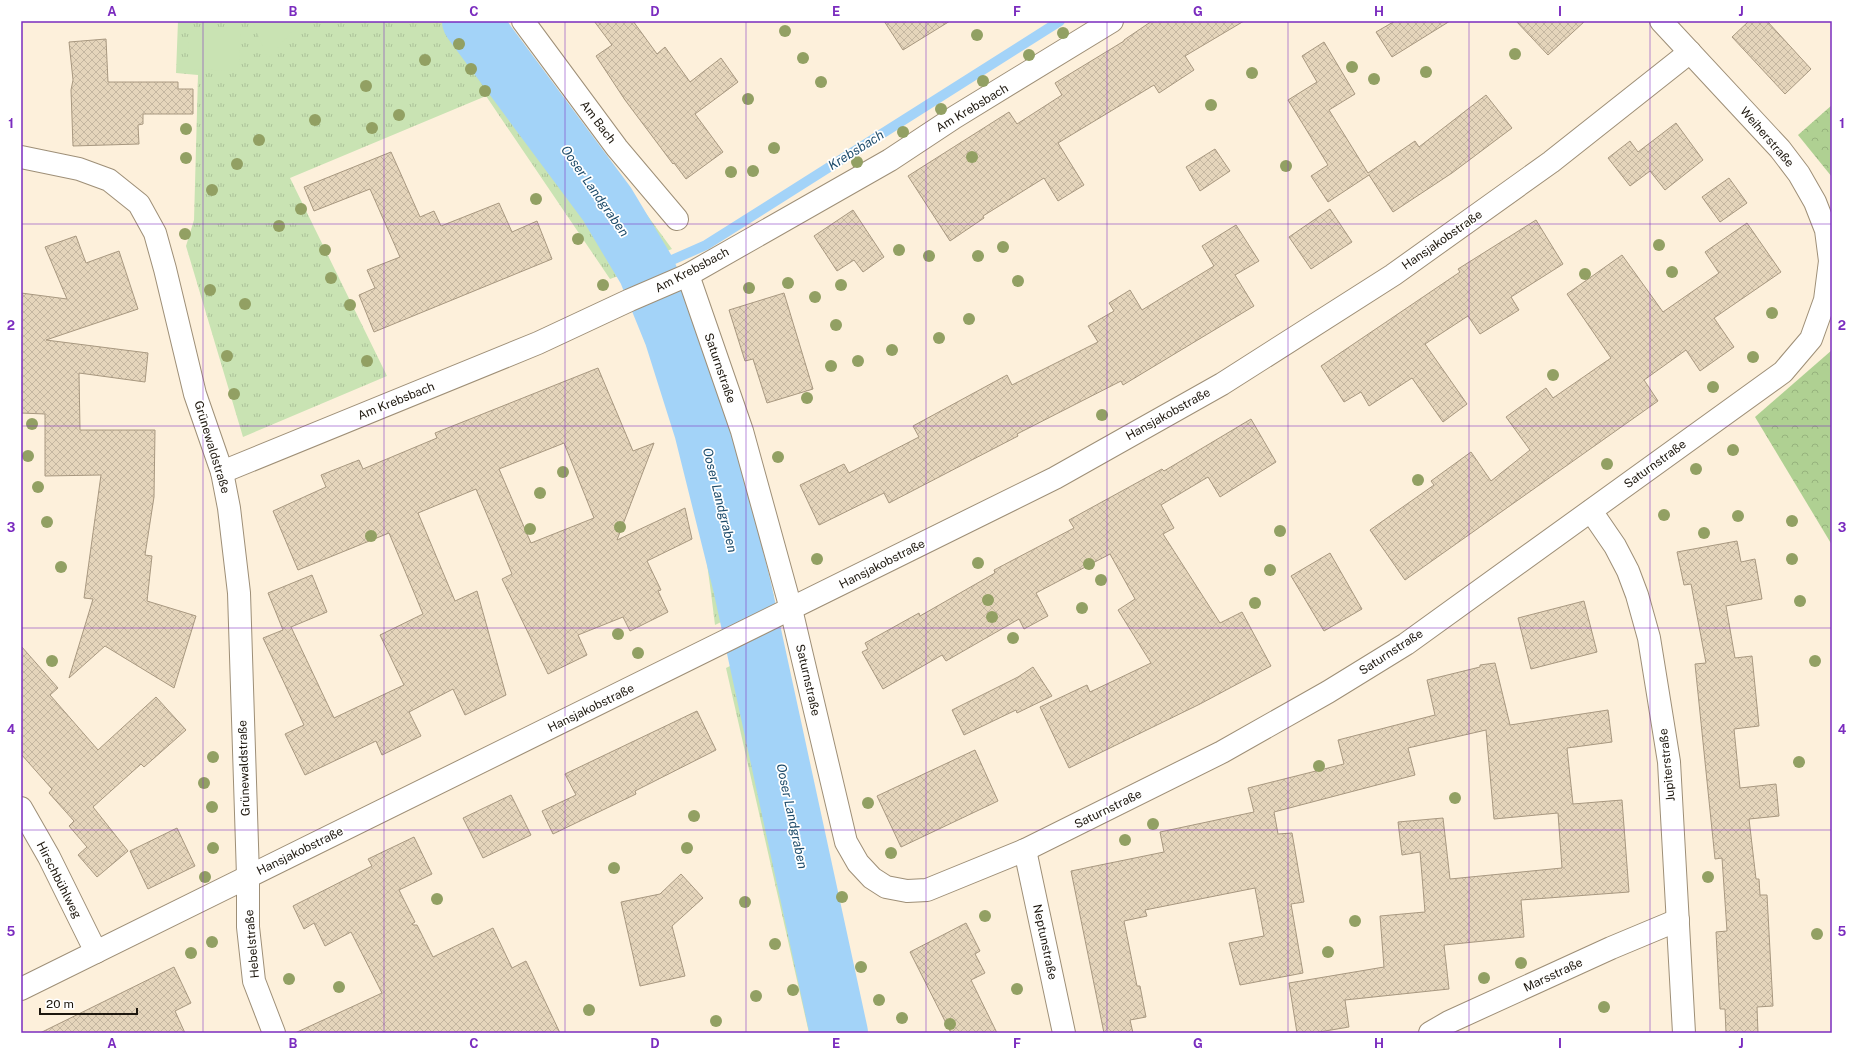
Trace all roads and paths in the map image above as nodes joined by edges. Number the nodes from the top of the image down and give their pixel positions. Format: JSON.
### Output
{"nodes":[{"id":1,"x":523,"y":21,"type":"edge"},
{"id":2,"x":1112,"y":21,"type":"edge"},
{"id":3,"x":1661,"y":21,"type":"edge"},
{"id":4,"x":1690,"y":52,"type":"junction"},
{"id":5,"x":21,"y":156,"type":"edge"},
{"id":6,"x":676,"y":219,"type":"dead end"},
{"id":7,"x":688,"y":275,"type":"junction"},
{"id":8,"x":1825,"y":300,"type":"joint"},
{"id":9,"x":222,"y":472,"type":"junction"},
{"id":10,"x":1591,"y":511,"type":"junction"},
{"id":11,"x":784,"y":613,"type":"junction"},
{"id":12,"x":21,"y":808,"type":"edge"},
{"id":13,"x":1025,"y":850,"type":"junction"},
{"id":14,"x":248,"y":876,"type":"junction"},
{"id":15,"x":1678,"y":920,"type":"junction"},
{"id":16,"x":96,"y":952,"type":"junction"},
{"id":17,"x":21,"y":989,"type":"edge"},
{"id":18,"x":274,"y":1033,"type":"edge"},
{"id":19,"x":1064,"y":1033,"type":"edge"},
{"id":20,"x":1430,"y":1033,"type":"edge"},
{"id":21,"x":1684,"y":1033,"type":"edge"}],
"edges":[{"from":1,"to":6,"type":"street","name":"Am Bach"},
{"from":2,"to":7,"type":"street","name":"Am Krebsbach"},
{"from":3,"to":4,"type":"street","name":"Weiherstraße"},
{"from":4,"to":8,"type":"street","name":"Weiherstraße"},
{"from":4,"to":11,"type":"street","name":"Hansjakobstraße"},
{"from":5,"to":9,"type":"street","name":"Grünewaldstraße"},
{"from":7,"to":9,"type":"street","name":"Am Krebsbach"},
{"from":7,"to":11,"type":"street","name":"Saturnstraße"},
{"from":8,"to":10,"type":"street","name":"Saturnstraße"},
{"from":9,"to":14,"type":"street","name":"Grünewaldstraße"},
{"from":10,"to":13,"type":"street","name":"Saturnstraße"},
{"from":10,"to":15,"type":"street","name":"Jupiterstraße"},
{"from":11,"to":13,"type":"street","name":"Saturnstraße"},
{"from":11,"to":14,"type":"street","name":"Hansjakobstraße"},
{"from":12,"to":16,"type":"street","name":"Hirschbühlweg"},
{"from":13,"to":19,"type":"street","name":"Neptunstraße"},
{"from":14,"to":16,"type":"street","name":"Hansjakobstraße"},
{"from":14,"to":18,"type":"street","name":"Hebelstraße"},
{"from":15,"to":20,"type":"street","name":"Marsstraße"},
{"from":15,"to":21,"type":"street","name":"Jupiterstraße"},
{"from":16,"to":17,"type":"street","name":"Hansjakobstraße"}]}
